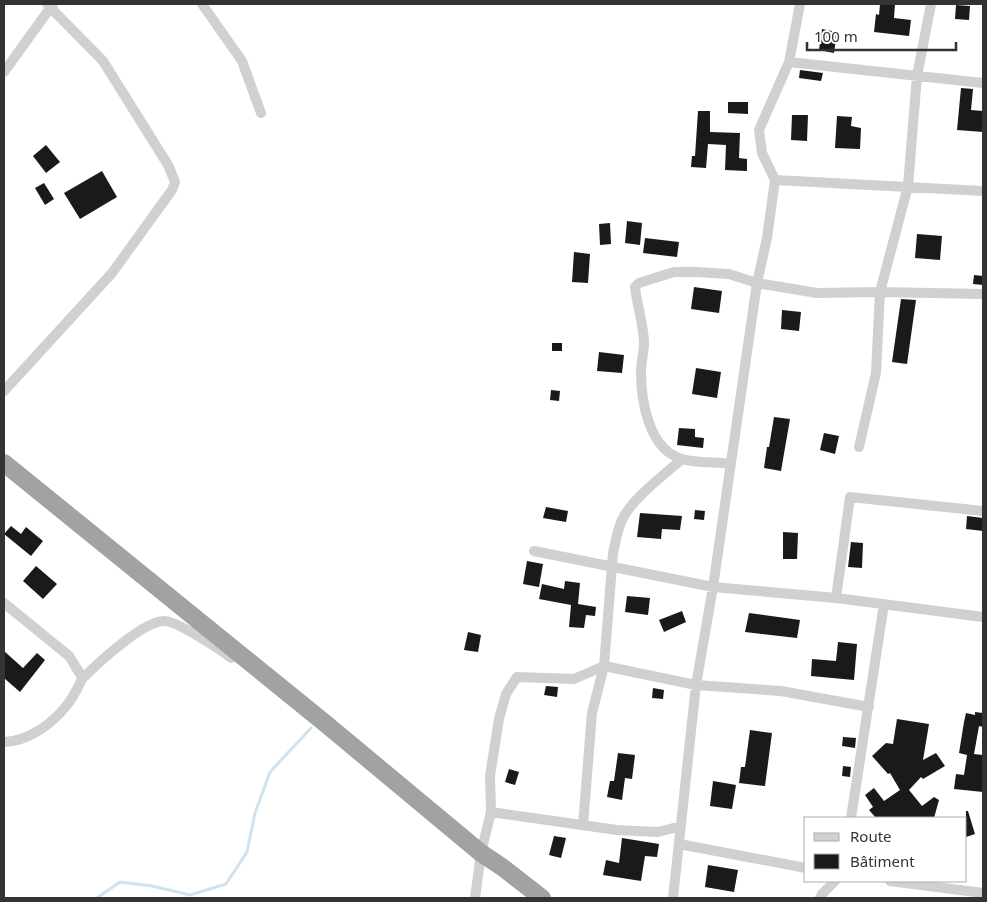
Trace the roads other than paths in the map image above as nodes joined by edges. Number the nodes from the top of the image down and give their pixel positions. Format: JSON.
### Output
{"nodes":[{"id":1,"x":202,"y":4,"type":"edge"},
{"id":2,"x":800,"y":4,"type":"edge"},
{"id":3,"x":931,"y":4,"type":"edge"},
{"id":4,"x":50,"y":5,"type":"edge"},
{"id":5,"x":789,"y":62,"type":"junction"},
{"id":6,"x":4,"y":72,"type":"edge"},
{"id":7,"x":918,"y":76,"type":"junction"},
{"id":8,"x":983,"y":83,"type":"edge"},
{"id":9,"x":261,"y":113,"type":"dead end"},
{"id":10,"x":775,"y":180,"type":"junction"},
{"id":11,"x":908,"y":186,"type":"junction"},
{"id":12,"x":983,"y":191,"type":"edge"},
{"id":13,"x":757,"y":283,"type":"junction"},
{"id":14,"x":880,"y":292,"type":"junction"},
{"id":15,"x":983,"y":294,"type":"edge"},
{"id":16,"x":4,"y":392,"type":"edge"},
{"id":17,"x":859,"y":447,"type":"dead end"},
{"id":18,"x":682,"y":459,"type":"junction"},
{"id":19,"x":4,"y":462,"type":"edge"},
{"id":20,"x":731,"y":464,"type":"junction"},
{"id":21,"x":983,"y":511,"type":"edge"},
{"id":22,"x":534,"y":551,"type":"dead end"},
{"id":23,"x":612,"y":568,"type":"junction"},
{"id":24,"x":713,"y":588,"type":"junction"},
{"id":25,"x":836,"y":598,"type":"junction"},
{"id":26,"x":4,"y":603,"type":"edge"},
{"id":27,"x":884,"y":604,"type":"junction"},
{"id":28,"x":983,"y":617,"type":"edge"},
{"id":29,"x":604,"y":666,"type":"junction"},
{"id":30,"x":82,"y":679,"type":"junction"},
{"id":31,"x":696,"y":685,"type":"junction"},
{"id":32,"x":296,"y":700,"type":"junction"},
{"id":33,"x":869,"y":707,"type":"junction"},
{"id":34,"x":4,"y":742,"type":"edge"},
{"id":35,"x":491,"y":812,"type":"junction"},
{"id":36,"x":851,"y":817,"type":"edge"},
{"id":37,"x":583,"y":825,"type":"junction"},
{"id":38,"x":681,"y":826,"type":"junction"},
{"id":39,"x":679,"y":844,"type":"junction"},
{"id":40,"x":481,"y":853,"type":"junction"},
{"id":41,"x":804,"y":868,"type":"edge"},
{"id":42,"x":834,"y":882,"type":"edge"},
{"id":43,"x":898,"y":882,"type":"edge"},
{"id":44,"x":983,"y":893,"type":"edge"},
{"id":45,"x":475,"y":898,"type":"edge"},
{"id":46,"x":542,"y":898,"type":"edge"},
{"id":47,"x":673,"y":898,"type":"edge"},
{"id":48,"x":820,"y":898,"type":"edge"}],
"edges":[{"from":1,"to":9,"type":"street"},
{"from":2,"to":5,"type":"street"},
{"from":3,"to":7,"type":"street"},
{"from":4,"to":6,"type":"street"},
{"from":4,"to":16,"type":"street"},
{"from":5,"to":7,"type":"street"},
{"from":5,"to":10,"type":"street"},
{"from":7,"to":8,"type":"street"},
{"from":7,"to":11,"type":"street"},
{"from":10,"to":11,"type":"street"},
{"from":10,"to":13,"type":"street"},
{"from":11,"to":12,"type":"street"},
{"from":11,"to":14,"type":"street"},
{"from":13,"to":14,"type":"street"},
{"from":13,"to":18,"type":"street"},
{"from":13,"to":20,"type":"street"},
{"from":14,"to":15,"type":"street"},
{"from":14,"to":17,"type":"street"},
{"from":18,"to":20,"type":"street"},
{"from":18,"to":23,"type":"street"},
{"from":19,"to":32,"type":"highway"},
{"from":20,"to":24,"type":"street"},
{"from":21,"to":25,"type":"street"},
{"from":22,"to":23,"type":"street"},
{"from":23,"to":24,"type":"street"},
{"from":23,"to":29,"type":"street"},
{"from":24,"to":25,"type":"street"},
{"from":24,"to":31,"type":"street"},
{"from":25,"to":27,"type":"street"},
{"from":26,"to":30,"type":"street"},
{"from":27,"to":28,"type":"street"},
{"from":27,"to":33,"type":"street"},
{"from":29,"to":31,"type":"street"},
{"from":29,"to":35,"type":"street"},
{"from":29,"to":37,"type":"street"},
{"from":30,"to":32,"type":"street"},
{"from":30,"to":34,"type":"street"},
{"from":31,"to":33,"type":"street"},
{"from":31,"to":38,"type":"street"},
{"from":32,"to":40,"type":"highway"},
{"from":33,"to":36,"type":"street"},
{"from":35,"to":37,"type":"street"},
{"from":35,"to":40,"type":"street"},
{"from":37,"to":38,"type":"street"},
{"from":38,"to":39,"type":"street"},
{"from":39,"to":41,"type":"street"},
{"from":39,"to":47,"type":"street"},
{"from":40,"to":45,"type":"street"},
{"from":40,"to":46,"type":"highway"},
{"from":42,"to":48,"type":"street"},
{"from":43,"to":44,"type":"street"}]}
